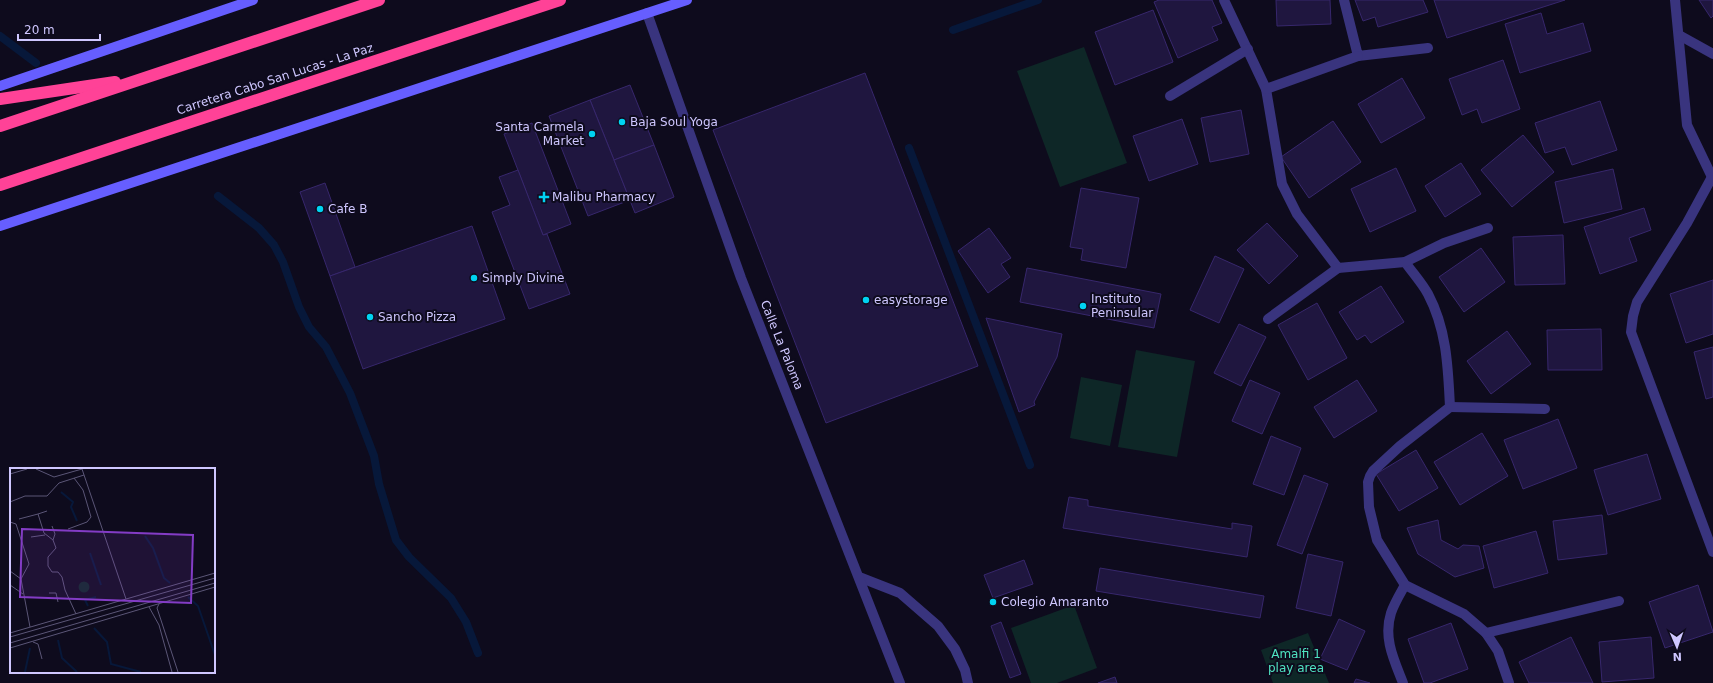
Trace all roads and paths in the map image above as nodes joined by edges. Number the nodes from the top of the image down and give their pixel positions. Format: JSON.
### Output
{"nodes":[{"id":1,"x":253,"y":0,"type":"edge"},
{"id":2,"x":379,"y":0,"type":"edge"},
{"id":3,"x":560,"y":0,"type":"edge"},
{"id":4,"x":687,"y":0,"type":"edge"},
{"id":5,"x":1224,"y":0,"type":"edge"},
{"id":6,"x":1344,"y":0,"type":"edge"},
{"id":7,"x":1675,"y":0,"type":"edge"},
{"id":8,"x":647,"y":13,"type":"junction"},
{"id":9,"x":1679,"y":35,"type":"junction"},
{"id":10,"x":1428,"y":48,"type":"dead end"},
{"id":11,"x":1248,"y":49,"type":"junction"},
{"id":12,"x":1713,"y":54,"type":"edge"},
{"id":13,"x":1358,"y":56,"type":"junction"},
{"id":14,"x":148,"y":77,"type":"junction"},
{"id":15,"x":0,"y":86,"type":"edge"},
{"id":16,"x":1266,"y":89,"type":"junction"},
{"id":17,"x":1170,"y":96,"type":"dead end"},
{"id":18,"x":0,"y":99,"type":"edge"},
{"id":19,"x":0,"y":126,"type":"edge"},
{"id":20,"x":1712,"y":177,"type":"edge"},
{"id":21,"x":0,"y":185,"type":"edge"},
{"id":22,"x":0,"y":226,"type":"edge"},
{"id":23,"x":1488,"y":228,"type":"dead end"},
{"id":24,"x":1405,"y":262,"type":"junction"},
{"id":25,"x":1338,"y":268,"type":"junction"},
{"id":26,"x":1268,"y":319,"type":"dead end"},
{"id":27,"x":1450,"y":407,"type":"junction"},
{"id":28,"x":1545,"y":409,"type":"dead end"},
{"id":29,"x":1713,"y":552,"type":"edge"},
{"id":30,"x":859,"y":577,"type":"junction"},
{"id":31,"x":1405,"y":585,"type":"junction"},
{"id":32,"x":1619,"y":601,"type":"dead end"},
{"id":33,"x":1486,"y":633,"type":"junction"},
{"id":34,"x":900,"y":683,"type":"edge"},
{"id":35,"x":968,"y":683,"type":"edge"},
{"id":36,"x":1403,"y":683,"type":"edge"},
{"id":37,"x":1509,"y":683,"type":"edge"}],
"edges":[{"from":1,"to":15,"type":"main road"},
{"from":2,"to":14,"type":"highway"},
{"from":3,"to":21,"type":"highway","name":"Carretera Cabo San Lucas - La Paz"},
{"from":4,"to":8,"type":"main road"},
{"from":5,"to":11,"type":"street"},
{"from":6,"to":13,"type":"street"},
{"from":7,"to":9,"type":"street"},
{"from":8,"to":22,"type":"main road"},
{"from":8,"to":30,"type":"street","name":"Calle La Paloma"},
{"from":9,"to":12,"type":"street"},
{"from":9,"to":20,"type":"street"},
{"from":10,"to":13,"type":"street"},
{"from":11,"to":16,"type":"street"},
{"from":11,"to":17,"type":"street"},
{"from":13,"to":16,"type":"street"},
{"from":14,"to":18,"type":"highway"},
{"from":14,"to":19,"type":"highway"},
{"from":16,"to":25,"type":"street"},
{"from":20,"to":29,"type":"street"},
{"from":23,"to":24,"type":"street"},
{"from":24,"to":25,"type":"street"},
{"from":24,"to":27,"type":"street"},
{"from":25,"to":26,"type":"street"},
{"from":27,"to":28,"type":"street"},
{"from":27,"to":31,"type":"street"},
{"from":30,"to":34,"type":"street","name":"Calle La Paloma"},
{"from":30,"to":35,"type":"street"},
{"from":31,"to":33,"type":"street"},
{"from":31,"to":36,"type":"street"},
{"from":32,"to":33,"type":"street"},
{"from":33,"to":37,"type":"street"}]}
